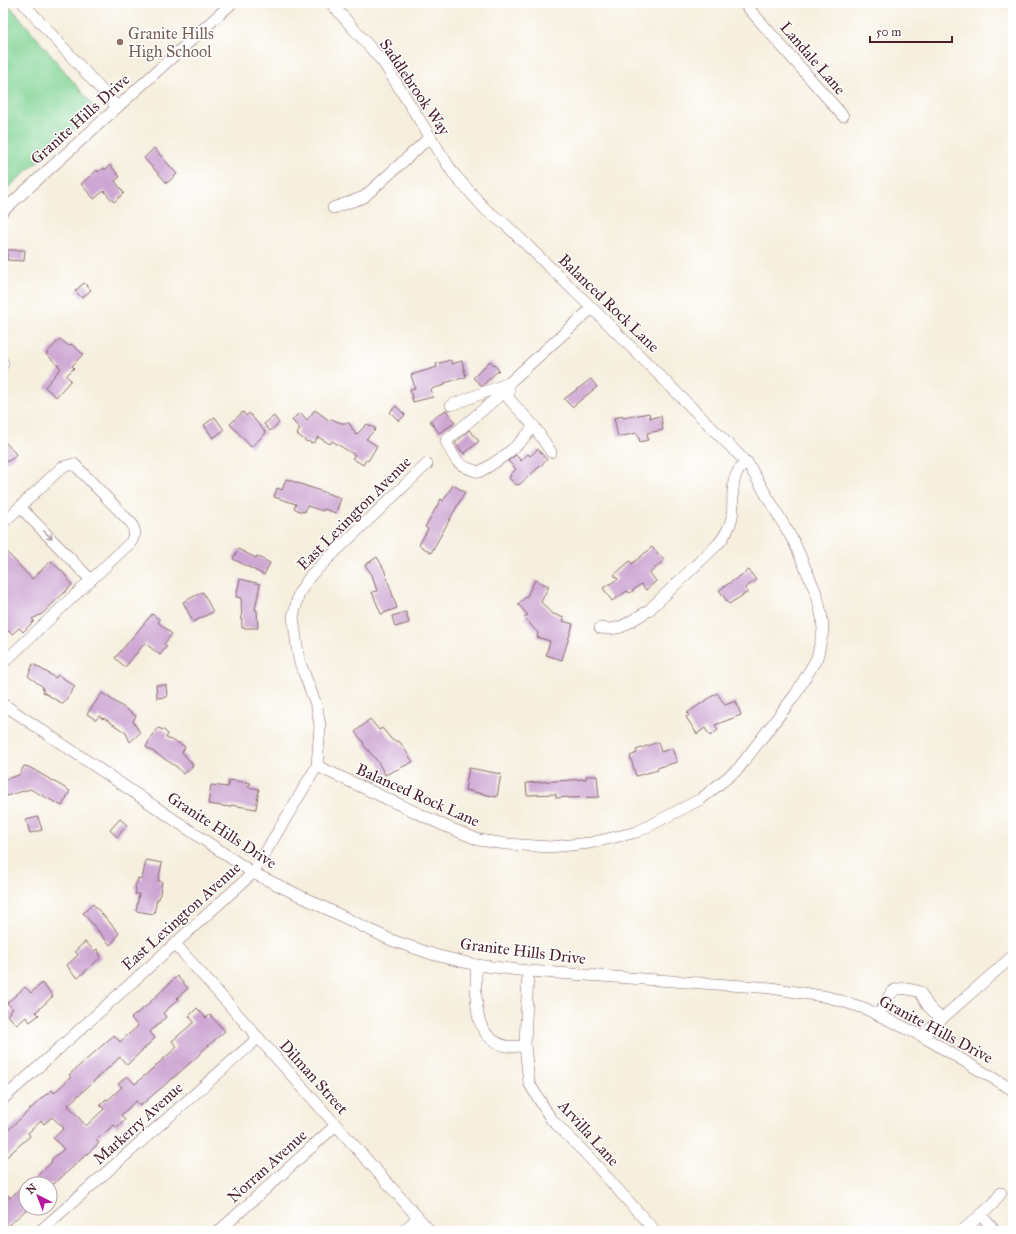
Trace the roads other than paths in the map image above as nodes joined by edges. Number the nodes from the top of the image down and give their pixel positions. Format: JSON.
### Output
{"nodes":[{"id":1,"x":23,"y":3,"type":"edge"},
{"id":2,"x":232,"y":3,"type":"edge"},
{"id":3,"x":330,"y":3,"type":"edge"},
{"id":4,"x":744,"y":3,"type":"edge"},
{"id":5,"x":117,"y":107,"type":"junction"},
{"id":6,"x":843,"y":116,"type":"dead end"},
{"id":7,"x":430,"y":137,"type":"junction"},
{"id":8,"x":453,"y":174,"type":"joint"},
{"id":9,"x":332,"y":208,"type":"dead end"},
{"id":10,"x":3,"y":211,"type":"edge"},
{"id":11,"x":592,"y":308,"type":"junction"},
{"id":12,"x":509,"y":387,"type":"junction"},
{"id":13,"x":451,"y":405,"type":"dead end"},
{"id":14,"x":534,"y":426,"type":"junction"},
{"id":15,"x":551,"y":452,"type":"dead end"},
{"id":16,"x":744,"y":460,"type":"junction"},
{"id":17,"x":428,"y":464,"type":"dead end"},
{"id":18,"x":20,"y":507,"type":"junction"},
{"id":19,"x":3,"y":523,"type":"edge"},
{"id":20,"x":91,"y":580,"type":"junction"},
{"id":21,"x":600,"y":628,"type":"dead end"},
{"id":22,"x":3,"y":663,"type":"edge"},
{"id":23,"x":5,"y":709,"type":"edge"},
{"id":24,"x":317,"y":766,"type":"junction"},
{"id":25,"x":253,"y":873,"type":"junction"},
{"id":26,"x":175,"y":944,"type":"junction"},
{"id":27,"x":1013,"y":956,"type":"edge"},
{"id":28,"x":476,"y":965,"type":"junction"},
{"id":29,"x":528,"y":971,"type":"junction"},
{"id":30,"x":879,"y":1015,"type":"junction"},
{"id":31,"x":941,"y":1019,"type":"junction"},
{"id":32,"x":922,"y":1036,"type":"junction"},
{"id":33,"x":258,"y":1038,"type":"junction"},
{"id":34,"x":525,"y":1046,"type":"junction"},
{"id":35,"x":1013,"y":1090,"type":"edge"},
{"id":36,"x":3,"y":1100,"type":"edge"},
{"id":37,"x":336,"y":1125,"type":"junction"},
{"id":38,"x":1001,"y":1193,"type":"dead end"},
{"id":39,"x":980,"y":1215,"type":"junction"},
{"id":40,"x":418,"y":1218,"type":"junction"},
{"id":41,"x":40,"y":1231,"type":"edge"},
{"id":42,"x":219,"y":1231,"type":"edge"},
{"id":43,"x":403,"y":1231,"type":"edge"},
{"id":44,"x":430,"y":1231,"type":"edge"},
{"id":45,"x":655,"y":1231,"type":"edge"},
{"id":46,"x":962,"y":1231,"type":"edge"},
{"id":47,"x":995,"y":1231,"type":"edge"}],
"edges":[{"from":1,"to":5,"type":"street"},
{"from":2,"to":5,"type":"street","name":"Granite Hills Drive"},
{"from":3,"to":7,"type":"street","name":"Saddlebrook Way"},
{"from":4,"to":6,"type":"street","name":"Landale Lane"},
{"from":5,"to":10,"type":"street","name":"Granite Hills Drive"},
{"from":7,"to":8,"type":"street","name":"Saddlebrook Way"},
{"from":7,"to":9,"type":"street"},
{"from":8,"to":11,"type":"street","name":"Balanced Rock Lane"},
{"from":11,"to":12,"type":"street"},
{"from":11,"to":16,"type":"street","name":"Balanced Rock Lane"},
{"from":12,"to":13,"type":"street"},
{"from":12,"to":14,"type":"street"},
{"from":12,"to":14,"type":"street"},
{"from":14,"to":15,"type":"street"},
{"from":16,"to":21,"type":"street"},
{"from":16,"to":24,"type":"street","name":"Balanced Rock Lane"},
{"from":17,"to":24,"type":"street","name":"East Lexington Avenue"},
{"from":18,"to":19,"type":"street"},
{"from":18,"to":20,"type":"street","one_way":true},
{"from":18,"to":20,"type":"street"},
{"from":20,"to":22,"type":"street"},
{"from":23,"to":25,"type":"street","name":"Granite Hills Drive"},
{"from":24,"to":25,"type":"street","name":"East Lexington Avenue"},
{"from":25,"to":26,"type":"street","name":"East Lexington Avenue"},
{"from":25,"to":28,"type":"street","name":"Granite Hills Drive"},
{"from":26,"to":33,"type":"street","name":"Dilman Street"},
{"from":26,"to":36,"type":"street","name":"East Lexington Avenue"},
{"from":27,"to":31,"type":"street"},
{"from":28,"to":29,"type":"street","name":"Granite Hills Drive"},
{"from":28,"to":34,"type":"street"},
{"from":29,"to":30,"type":"street","name":"Granite Hills Drive"},
{"from":29,"to":34,"type":"street","name":"Arvilla Lane"},
{"from":30,"to":31,"type":"street"},
{"from":30,"to":32,"type":"street","name":"Granite Hills Drive"},
{"from":31,"to":32,"type":"street"},
{"from":32,"to":35,"type":"street","name":"Granite Hills Drive"},
{"from":33,"to":37,"type":"street","name":"Dilman Street"},
{"from":33,"to":41,"type":"street","name":"Markerry Avenue"},
{"from":34,"to":45,"type":"street","name":"Arvilla Lane"},
{"from":37,"to":40,"type":"street","name":"Dilman Street"},
{"from":37,"to":42,"type":"street","name":"Norran Avenue"},
{"from":38,"to":39,"type":"street"},
{"from":39,"to":46,"type":"street"},
{"from":39,"to":47,"type":"street"},
{"from":40,"to":43,"type":"street"},
{"from":40,"to":44,"type":"street","name":"Dilman Street"}]}
